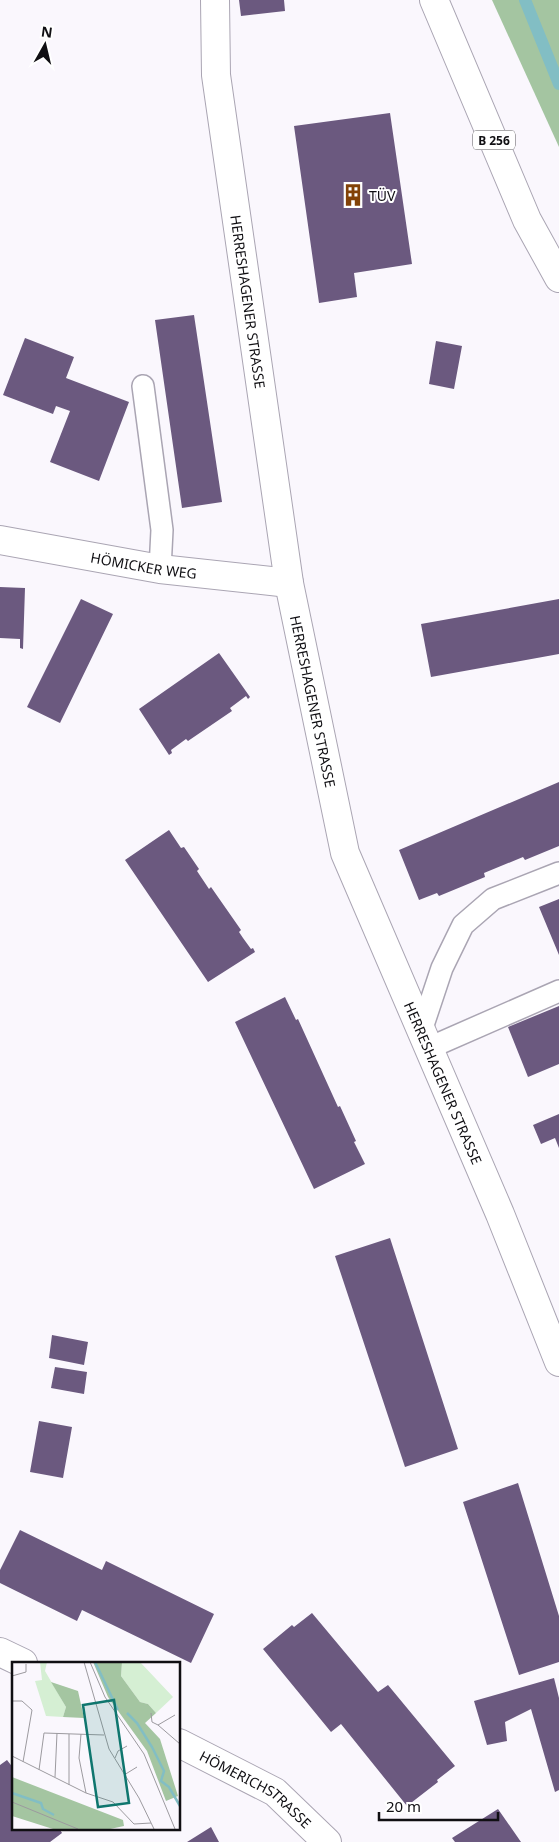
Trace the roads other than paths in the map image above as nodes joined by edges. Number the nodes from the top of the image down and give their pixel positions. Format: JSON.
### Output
{"nodes":[{"id":1,"x":215,"y":0,"type":"edge"},
{"id":2,"x":434,"y":0,"type":"edge"},
{"id":3,"x":559,"y":278,"type":"edge"},
{"id":4,"x":143,"y":386,"type":"dead end"},
{"id":5,"x":0,"y":540,"type":"edge"},
{"id":6,"x":160,"y":569,"type":"junction"},
{"id":7,"x":289,"y":583,"type":"junction"},
{"id":8,"x":559,"y":873,"type":"edge"},
{"id":9,"x":559,"y":991,"type":"edge"},
{"id":10,"x":425,"y":1039,"type":"junction"},
{"id":11,"x":554,"y":1333,"type":"edge"},
{"id":12,"x":559,"y":1362,"type":"edge"},
{"id":13,"x":0,"y":1652,"type":"edge"},
{"id":14,"x":20,"y":1662,"type":"edge"},
{"id":15,"x":180,"y":1743,"type":"edge"},
{"id":16,"x":327,"y":1842,"type":"edge"}],
"edges":[{"from":1,"to":7,"type":"street","name":"HERRESHAGENER STRASSE"},
{"from":2,"to":3,"type":"street","number":"B 256"},
{"from":4,"to":6,"type":"lane"},
{"from":5,"to":6,"type":"street","name":"HÖMICKER WEG"},
{"from":6,"to":7,"type":"street","name":"HÖMICKER WEG"},
{"from":7,"to":10,"type":"street","name":"HERRESHAGENER STRASSE"},
{"from":8,"to":10,"type":"lane"},
{"from":9,"to":10,"type":"lane"},
{"from":10,"to":11,"type":"street","name":"HERRESHAGENER STRASSE"},
{"from":11,"to":12,"type":"street","name":"HERRESHAGENER STRASSE"},
{"from":13,"to":14,"type":"street"},
{"from":15,"to":16,"type":"street","name":"HÖMERICHSTRASSE"}]}
